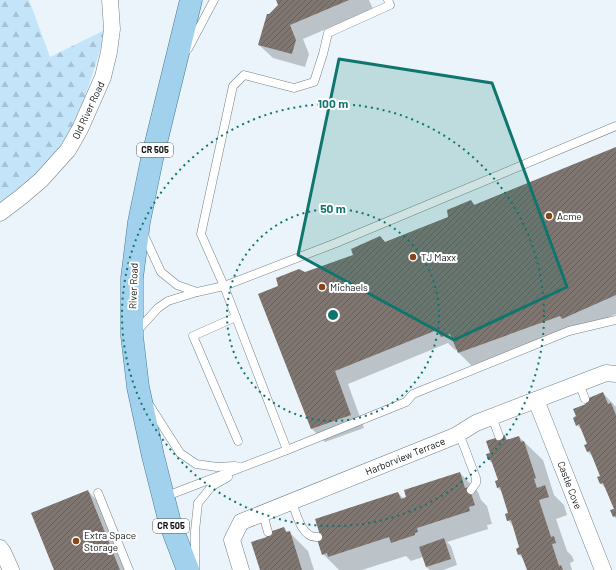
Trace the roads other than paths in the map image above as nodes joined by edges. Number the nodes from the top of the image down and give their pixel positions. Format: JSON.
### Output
{"nodes":[{"id":1,"x":110,"y":0,"type":"edge"},
{"id":2,"x":191,"y":0,"type":"edge"},
{"id":3,"x":214,"y":0,"type":"edge"},
{"id":4,"x":388,"y":0,"type":"edge"},
{"id":5,"x":172,"y":77,"type":"junction"},
{"id":6,"x":616,"y":126,"type":"edge"},
{"id":7,"x":0,"y":213,"type":"edge"},
{"id":8,"x":138,"y":222,"type":"junction"},
{"id":9,"x":224,"y":286,"type":"junction"},
{"id":10,"x":197,"y":292,"type":"junction"},
{"id":11,"x":236,"y":317,"type":"junction"},
{"id":12,"x":616,"y":320,"type":"edge"},
{"id":13,"x":132,"y":336,"type":"junction"},
{"id":14,"x":616,"y":374,"type":"edge"},
{"id":15,"x":579,"y":383,"type":"junction"},
{"id":16,"x":138,"y":387,"type":"junction"},
{"id":17,"x":585,"y":399,"type":"dead end"},
{"id":18,"x":536,"y":400,"type":"junction"},
{"id":19,"x":492,"y":417,"type":"junction"},
{"id":20,"x":459,"y":433,"type":"junction"},
{"id":21,"x":499,"y":436,"type":"dead end"},
{"id":22,"x":238,"y":441,"type":"dead end"},
{"id":23,"x":287,"y":450,"type":"junction"},
{"id":24,"x":242,"y":467,"type":"junction"},
{"id":25,"x":471,"y":490,"type":"dead end"},
{"id":26,"x":98,"y":493,"type":"dead end"},
{"id":27,"x":163,"y":498,"type":"junction"},
{"id":28,"x":292,"y":502,"type":"junction"},
{"id":29,"x":263,"y":514,"type":"junction"},
{"id":30,"x":268,"y":532,"type":"dead end"},
{"id":31,"x":318,"y":537,"type":"dead end"},
{"id":32,"x":0,"y":548,"type":"edge"},
{"id":33,"x":6,"y":567,"type":"edge"},
{"id":34,"x":129,"y":570,"type":"edge"},
{"id":35,"x":188,"y":570,"type":"edge"},
{"id":36,"x":195,"y":570,"type":"edge"},
{"id":37,"x":241,"y":570,"type":"edge"},
{"id":38,"x":603,"y":570,"type":"edge"}],
"edges":[{"from":1,"to":7,"type":"street","name":"Old River Road"},
{"from":2,"to":5,"type":"main road","name":"River Road","number":"CR 505"},
{"from":3,"to":5,"type":"lane"},
{"from":4,"to":9,"type":"lane"},
{"from":5,"to":8,"type":"main road","name":"River Road","number":"CR 505"},
{"from":6,"to":9,"type":"lane"},
{"from":8,"to":10,"type":"lane"},
{"from":8,"to":13,"type":"main road","name":"River Road","number":"CR 505"},
{"from":9,"to":10,"type":"lane"},
{"from":9,"to":11,"type":"lane"},
{"from":10,"to":13,"type":"lane"},
{"from":11,"to":22,"type":"lane"},
{"from":11,"to":23,"type":"lane"},
{"from":12,"to":23,"type":"lane"},
{"from":13,"to":16,"type":"main road","name":"River Road","number":"CR 505"},
{"from":14,"to":15,"type":"street","name":"Harborview Terrace"},
{"from":15,"to":17,"type":"lane"},
{"from":15,"to":18,"type":"street","name":"Harborview Terrace"},
{"from":16,"to":24,"type":"lane"},
{"from":16,"to":27,"type":"main road","name":"River Road","number":"CR 505"},
{"from":18,"to":19,"type":"street","name":"Harborview Terrace"},
{"from":18,"to":38,"type":"street","name":"Castle Cove"},
{"from":19,"to":20,"type":"street","name":"Harborview Terrace"},
{"from":19,"to":21,"type":"lane"},
{"from":20,"to":25,"type":"lane"},
{"from":20,"to":28,"type":"street","name":"Harborview Terrace"},
{"from":23,"to":24,"type":"lane"},
{"from":24,"to":27,"type":"lane"},
{"from":24,"to":36,"type":"lane"},
{"from":26,"to":34,"type":"lane"},
{"from":27,"to":35,"type":"main road","name":"River Road","number":"CR 505"},
{"from":28,"to":29,"type":"street","name":"Harborview Terrace"},
{"from":28,"to":31,"type":"lane"},
{"from":29,"to":30,"type":"lane"},
{"from":29,"to":37,"type":"street","name":"Harborview Terrace"},
{"from":32,"to":33,"type":"street"}]}
